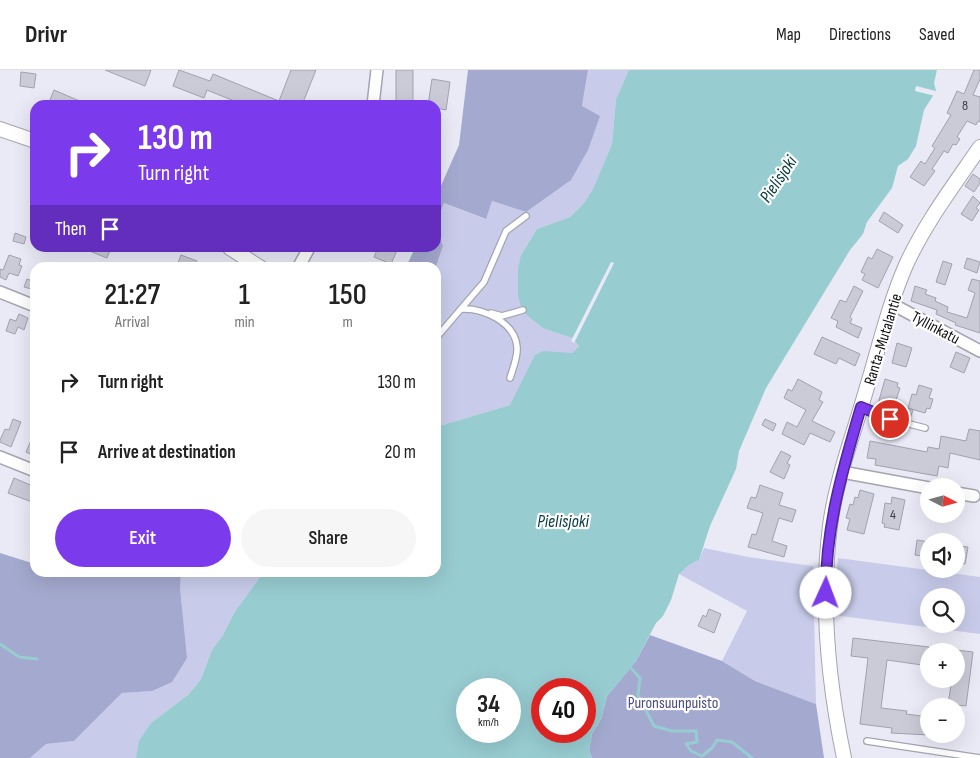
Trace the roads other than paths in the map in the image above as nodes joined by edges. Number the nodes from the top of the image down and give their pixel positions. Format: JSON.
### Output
{"nodes":[{"id":1,"x":377,"y":70,"type":"edge"},
{"id":2,"x":374,"y":100,"type":"edge"},
{"id":3,"x":0,"y":129,"type":"edge"},
{"id":4,"x":30,"y":139,"type":"edge"},
{"id":5,"x":980,"y":147,"type":"edge"},
{"id":6,"x":975,"y":163,"type":"edge"},
{"id":7,"x":526,"y":216,"type":"dead end"},
{"id":8,"x":236,"y":252,"type":"edge"},
{"id":9,"x":252,"y":262,"type":"edge"},
{"id":10,"x":0,"y":292,"type":"edge"},
{"id":11,"x":30,"y":304,"type":"edge"},
{"id":12,"x":892,"y":304,"type":"junction"},
{"id":13,"x":462,"y":309,"type":"junction"},
{"id":14,"x":523,"y":310,"type":"dead end"},
{"id":15,"x":489,"y":313,"type":"junction"},
{"id":16,"x":441,"y":332,"type":"edge"},
{"id":17,"x":980,"y":351,"type":"edge"},
{"id":18,"x":510,"y":378,"type":"dead end"},
{"id":19,"x":861,"y":407,"type":"junction"},
{"id":20,"x":925,"y":428,"type":"dead end"},
{"id":21,"x":0,"y":457,"type":"edge"},
{"id":22,"x":30,"y":469,"type":"edge"},
{"id":23,"x":842,"y":472,"type":"junction"},
{"id":24,"x":920,"y":486,"type":"edge"},
{"id":25,"x":965,"y":494,"type":"edge"},
{"id":26,"x":974,"y":496,"type":"dead end"},
{"id":27,"x":867,"y":741,"type":"dead end"},
{"id":28,"x":844,"y":758,"type":"edge"},
{"id":29,"x":980,"y":758,"type":"edge"}],
"edges":[{"from":1,"to":2,"type":"street"},
{"from":3,"to":4,"type":"street"},
{"from":5,"to":6,"type":"street","name":"Ranta-Mutalantie"},
{"from":6,"to":12,"type":"street","name":"Ranta-Mutalantie"},
{"from":7,"to":13,"type":"lane"},
{"from":8,"to":9,"type":"street"},
{"from":10,"to":11,"type":"street"},
{"from":12,"to":17,"type":"street","name":"Tyllinkatu"},
{"from":12,"to":19,"type":"street","name":"Ranta-Mutalantie"},
{"from":13,"to":15,"type":"lane"},
{"from":13,"to":16,"type":"lane"},
{"from":14,"to":15,"type":"lane"},
{"from":15,"to":18,"type":"lane"},
{"from":19,"to":20,"type":"lane"},
{"from":19,"to":23,"type":"street","name":"Ranta-Mutalantie"},
{"from":21,"to":22,"type":"street"},
{"from":23,"to":24,"type":"street"},
{"from":23,"to":28,"type":"street","name":"Ranta-Mutalantie"},
{"from":25,"to":26,"type":"street"},
{"from":27,"to":29,"type":"lane"}]}
